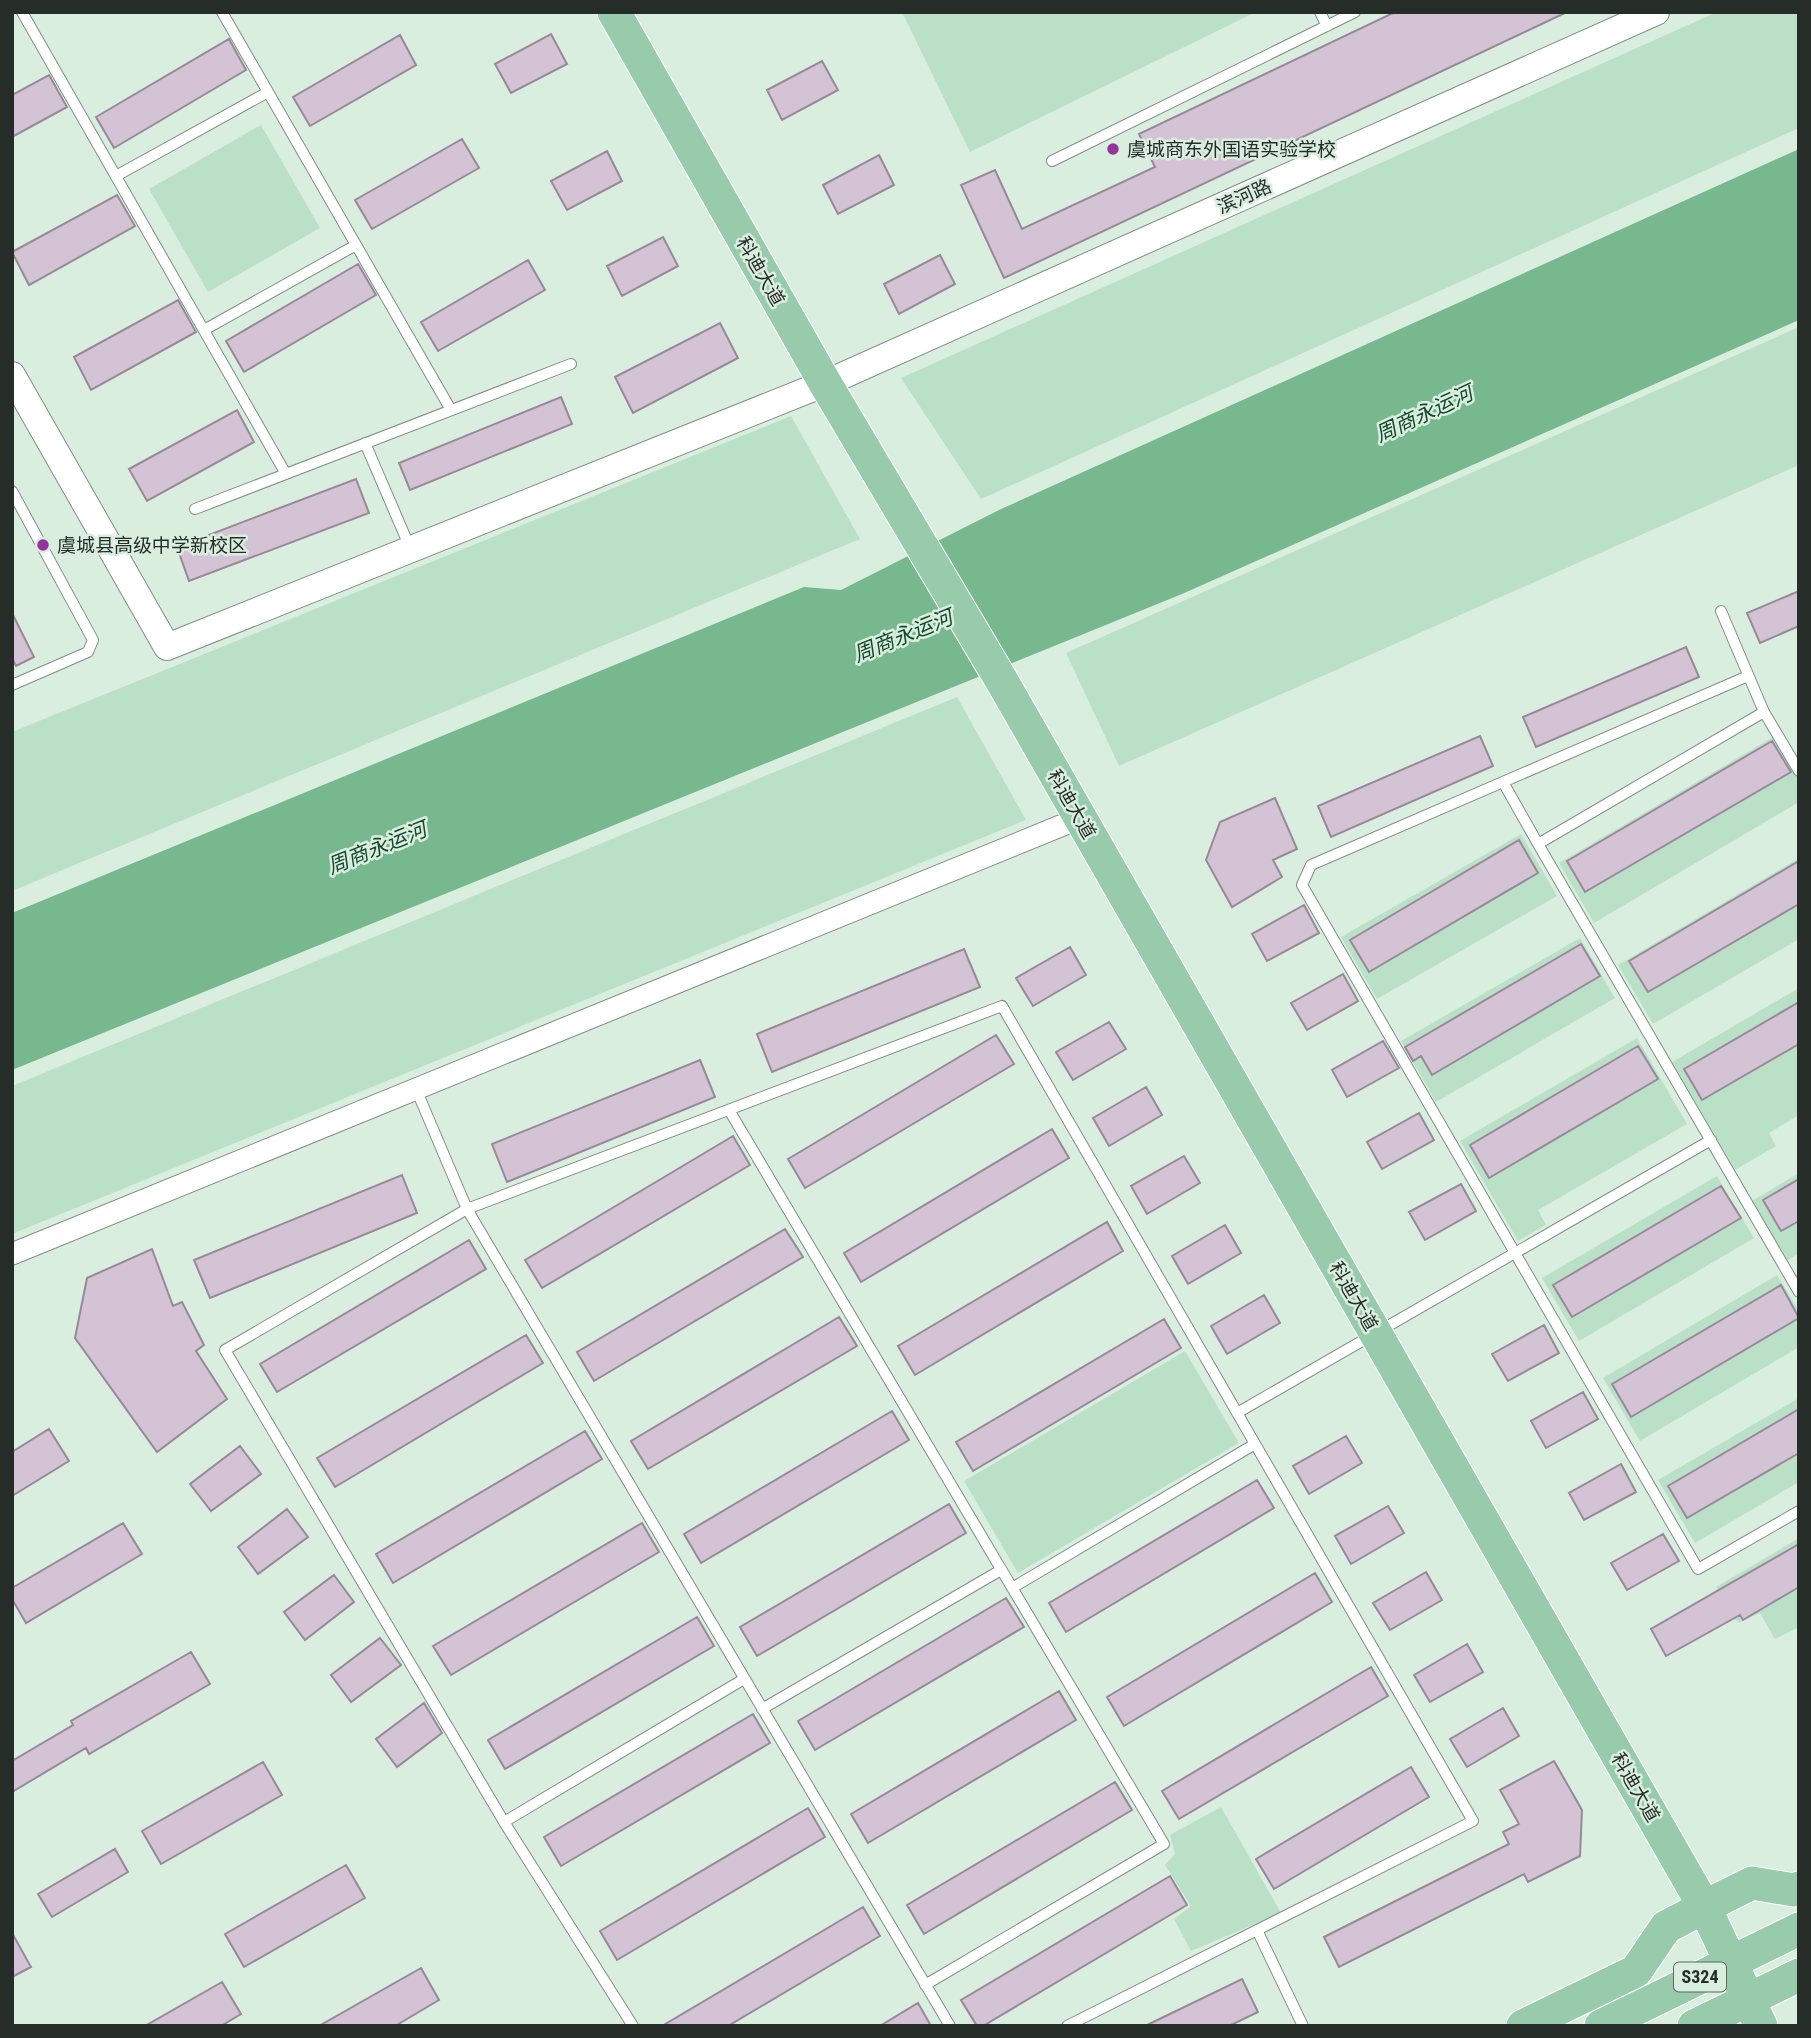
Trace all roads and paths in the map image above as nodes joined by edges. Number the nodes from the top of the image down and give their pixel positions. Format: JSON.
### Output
{"nodes":[{"id":1,"x":22,"y":12,"type":"edge"},
{"id":2,"x":222,"y":12,"type":"edge"},
{"id":3,"x":614,"y":12,"type":"edge"},
{"id":4,"x":637,"y":12,"type":"edge"},
{"id":5,"x":1320,"y":12,"type":"edge"},
{"id":6,"x":1355,"y":12,"type":"edge"},
{"id":7,"x":1656,"y":12,"type":"edge"},
{"id":8,"x":1327,"y":26,"type":"junction"},
{"id":9,"x":268,"y":92,"type":"junction"},
{"id":10,"x":1052,"y":161,"type":"dead end"},
{"id":11,"x":116,"y":176,"type":"junction"},
{"id":12,"x":356,"y":245,"type":"junction"},
{"id":13,"x":204,"y":330,"type":"junction"},
{"id":14,"x":571,"y":364,"type":"dead end"},
{"id":15,"x":12,"y":375,"type":"edge"},
{"id":16,"x":834,"y":379,"type":"junction"},
{"id":17,"x":451,"y":410,"type":"junction"},
{"id":18,"x":365,"y":443,"type":"junction"},
{"id":19,"x":286,"y":474,"type":"junction"},
{"id":20,"x":12,"y":491,"type":"edge"},
{"id":21,"x":195,"y":509,"type":"dead end"},
{"id":22,"x":411,"y":550,"type":"junction"},
{"id":23,"x":1721,"y":611,"type":"dead end"},
{"id":24,"x":1748,"y":676,"type":"junction"},
{"id":25,"x":1009,"y":679,"type":"junction"},
{"id":26,"x":12,"y":685,"type":"edge"},
{"id":27,"x":1764,"y":712,"type":"junction"},
{"id":28,"x":1799,"y":771,"type":"edge"},
{"id":29,"x":1503,"y":782,"type":"junction"},
{"id":30,"x":1080,"y":817,"type":"junction"},
{"id":31,"x":1538,"y":844,"type":"junction"},
{"id":32,"x":416,"y":1089,"type":"junction"},
{"id":33,"x":729,"y":1110,"type":"junction"},
{"id":34,"x":1711,"y":1140,"type":"junction"},
{"id":35,"x":467,"y":1209,"type":"junction"},
{"id":36,"x":12,"y":1254,"type":"edge"},
{"id":37,"x":1514,"y":1254,"type":"junction"},
{"id":38,"x":1799,"y":1292,"type":"edge"},
{"id":39,"x":1382,"y":1329,"type":"junction"},
{"id":40,"x":1237,"y":1413,"type":"junction"},
{"id":41,"x":1255,"y":1444,"type":"junction"},
{"id":42,"x":1799,"y":1511,"type":"edge"},
{"id":43,"x":1001,"y":1570,"type":"junction"},
{"id":44,"x":1012,"y":1588,"type":"junction"},
{"id":45,"x":744,"y":1679,"type":"junction"},
{"id":46,"x":762,"y":1709,"type":"junction"},
{"id":47,"x":504,"y":1822,"type":"junction"},
{"id":48,"x":1799,"y":1888,"type":"edge"},
{"id":49,"x":1711,"y":1904,"type":"junction"},
{"id":50,"x":1799,"y":1929,"type":"edge"},
{"id":51,"x":1257,"y":1930,"type":"junction"},
{"id":52,"x":1738,"y":1959,"type":"junction"},
{"id":53,"x":1799,"y":1975,"type":"edge"},
{"id":54,"x":925,"y":1985,"type":"junction"},
{"id":55,"x":1757,"y":2006,"type":"edge"},
{"id":56,"x":633,"y":2026,"type":"edge"},
{"id":57,"x":950,"y":2026,"type":"edge"},
{"id":58,"x":1066,"y":2026,"type":"edge"},
{"id":59,"x":1303,"y":2026,"type":"edge"},
{"id":60,"x":1523,"y":2026,"type":"edge"},
{"id":61,"x":1601,"y":2026,"type":"edge"},
{"id":62,"x":1694,"y":2026,"type":"edge"},
{"id":63,"x":1780,"y":2026,"type":"edge"}],
"edges":[{"from":1,"to":11,"type":"lane"},
{"from":2,"to":9,"type":"lane"},
{"from":3,"to":16,"type":"main road","name":"科迪大道"},
{"from":4,"to":16,"type":"main road","name":"科迪大道"},
{"from":5,"to":8,"type":"lane"},
{"from":6,"to":8,"type":"lane"},
{"from":7,"to":16,"type":"street","name":"滨河路"},
{"from":8,"to":10,"type":"lane"},
{"from":9,"to":11,"type":"lane"},
{"from":9,"to":12,"type":"lane"},
{"from":11,"to":13,"type":"lane"},
{"from":12,"to":13,"type":"lane"},
{"from":12,"to":17,"type":"lane"},
{"from":13,"to":19,"type":"lane"},
{"from":14,"to":17,"type":"lane"},
{"from":15,"to":22,"type":"street","name":"滨河路"},
{"from":16,"to":22,"type":"street","name":"滨河路"},
{"from":16,"to":25,"type":"main road","name":"科迪大道"},
{"from":17,"to":18,"type":"lane"},
{"from":18,"to":19,"type":"lane"},
{"from":18,"to":22,"type":"lane"},
{"from":19,"to":21,"type":"lane"},
{"from":20,"to":26,"type":"lane"},
{"from":23,"to":24,"type":"lane"},
{"from":24,"to":27,"type":"lane"},
{"from":24,"to":29,"type":"lane"},
{"from":25,"to":30,"type":"main road","name":"科迪大道"},
{"from":25,"to":39,"type":"main road","name":"科迪大道"},
{"from":27,"to":28,"type":"lane"},
{"from":27,"to":31,"type":"lane"},
{"from":29,"to":31,"type":"lane"},
{"from":29,"to":37,"type":"lane"},
{"from":30,"to":32,"type":"street"},
{"from":30,"to":39,"type":"main road","name":"科迪大道"},
{"from":31,"to":34,"type":"lane"},
{"from":32,"to":35,"type":"lane"},
{"from":32,"to":36,"type":"street"},
{"from":33,"to":35,"type":"lane"},
{"from":33,"to":40,"type":"lane"},
{"from":33,"to":43,"type":"lane"},
{"from":34,"to":37,"type":"lane"},
{"from":34,"to":38,"type":"lane"},
{"from":35,"to":45,"type":"lane"},
{"from":35,"to":47,"type":"lane"},
{"from":37,"to":39,"type":"lane"},
{"from":37,"to":42,"type":"lane"},
{"from":39,"to":40,"type":"lane"},
{"from":39,"to":49,"type":"main road","name":"科迪大道"},
{"from":40,"to":41,"type":"lane"},
{"from":41,"to":44,"type":"lane"},
{"from":41,"to":51,"type":"lane"},
{"from":43,"to":44,"type":"lane"},
{"from":43,"to":46,"type":"lane"},
{"from":44,"to":54,"type":"lane"},
{"from":45,"to":46,"type":"lane"},
{"from":45,"to":47,"type":"lane"},
{"from":46,"to":54,"type":"lane"},
{"from":47,"to":56,"type":"lane"},
{"from":48,"to":49,"type":"main road"},
{"from":49,"to":52,"type":"main road","name":"科迪大道"},
{"from":49,"to":60,"type":"main road"},
{"from":50,"to":52,"type":"main road","number":"S324"},
{"from":51,"to":58,"type":"lane"},
{"from":51,"to":59,"type":"lane"},
{"from":52,"to":55,"type":"main road","name":"科迪大道"},
{"from":52,"to":61,"type":"main road","number":"S324"},
{"from":53,"to":55,"type":"main road","number":"S324"},
{"from":54,"to":57,"type":"lane"},
{"from":55,"to":62,"type":"main road","number":"S324"},
{"from":55,"to":63,"type":"main road","name":"科迪大道"}]}
